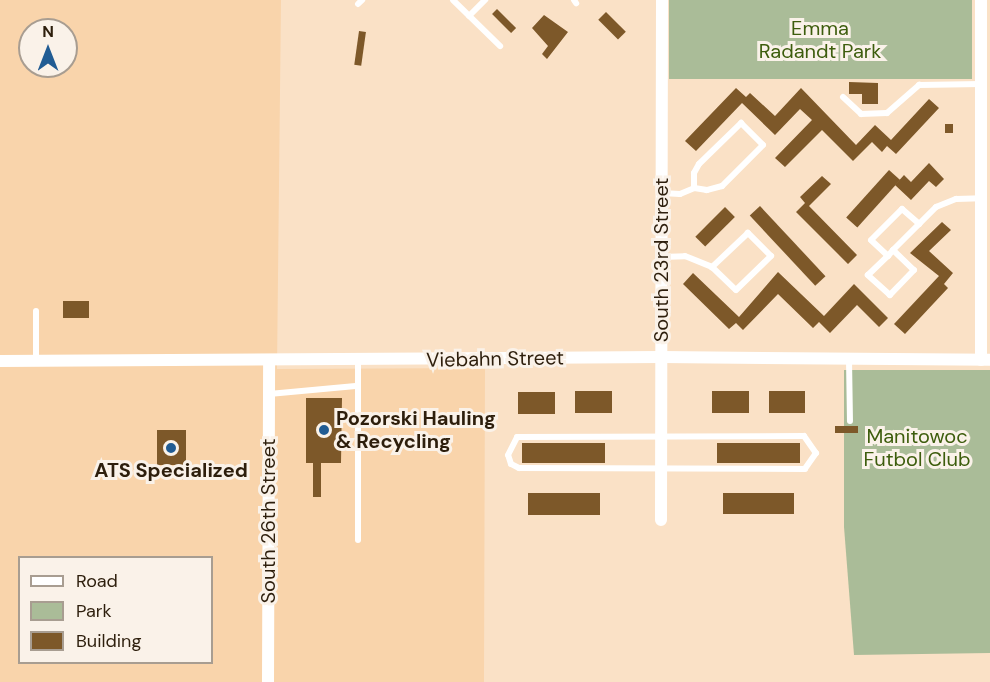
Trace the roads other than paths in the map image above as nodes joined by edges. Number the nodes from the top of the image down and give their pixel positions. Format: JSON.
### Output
{"nodes":[{"id":1,"x":453,"y":0,"type":"edge"},
{"id":2,"x":485,"y":0,"type":"edge"},
{"id":3,"x":662,"y":0,"type":"edge"},
{"id":4,"x":981,"y":0,"type":"edge"},
{"id":5,"x":469,"y":16,"type":"junction"},
{"id":6,"x":500,"y":46,"type":"dead end"},
{"id":7,"x":981,"y":84,"type":"junction"},
{"id":8,"x":843,"y":97,"type":"dead end"},
{"id":9,"x":694,"y":188,"type":"junction"},
{"id":10,"x":662,"y":193,"type":"junction"},
{"id":11,"x":981,"y":198,"type":"junction"},
{"id":12,"x":919,"y":224,"type":"junction"},
{"id":13,"x":893,"y":250,"type":"junction"},
{"id":14,"x":888,"y":256,"type":"junction"},
{"id":15,"x":662,"y":257,"type":"junction"},
{"id":16,"x":712,"y":267,"type":"junction"},
{"id":17,"x":36,"y":312,"type":"dead end"},
{"id":18,"x":661,"y":357,"type":"junction"},
{"id":19,"x":849,"y":358,"type":"junction"},
{"id":20,"x":269,"y":360,"type":"junction"},
{"id":21,"x":358,"y":360,"type":"junction"},
{"id":22,"x":986,"y":360,"type":"edge"},
{"id":23,"x":0,"y":361,"type":"edge"},
{"id":24,"x":36,"y":361,"type":"junction"},
{"id":25,"x":356,"y":386,"type":"junction"},
{"id":26,"x":269,"y":394,"type":"junction"},
{"id":27,"x":850,"y":421,"type":"dead end"},
{"id":28,"x":661,"y":438,"type":"junction"},
{"id":29,"x":661,"y":468,"type":"junction"},
{"id":30,"x":661,"y":520,"type":"dead end"},
{"id":31,"x":358,"y":540,"type":"dead end"},
{"id":32,"x":268,"y":682,"type":"edge"}],
"edges":[{"from":1,"to":5,"type":"lane"},
{"from":2,"to":5,"type":"lane"},
{"from":3,"to":10,"type":"street","name":"South 23rd Street"},
{"from":4,"to":7,"type":"street"},
{"from":5,"to":6,"type":"lane"},
{"from":7,"to":8,"type":"lane"},
{"from":7,"to":11,"type":"street"},
{"from":9,"to":9,"type":"lane"},
{"from":9,"to":10,"type":"lane"},
{"from":10,"to":15,"type":"street","name":"South 23rd Street"},
{"from":11,"to":12,"type":"lane"},
{"from":11,"to":22,"type":"street"},
{"from":12,"to":13,"type":"lane"},
{"from":12,"to":14,"type":"lane"},
{"from":13,"to":14,"type":"lane"},
{"from":13,"to":14,"type":"lane"},
{"from":15,"to":16,"type":"lane"},
{"from":15,"to":18,"type":"street","name":"South 23rd Street"},
{"from":16,"to":16,"type":"lane"},
{"from":17,"to":24,"type":"lane"},
{"from":18,"to":19,"type":"street","name":"Viebahn Street"},
{"from":18,"to":21,"type":"street","name":"Viebahn Street"},
{"from":18,"to":28,"type":"street","name":"South 23rd Street"},
{"from":19,"to":22,"type":"street","name":"Viebahn Street"},
{"from":19,"to":27,"type":"lane"},
{"from":20,"to":21,"type":"street","name":"Viebahn Street"},
{"from":20,"to":24,"type":"street","name":"Viebahn Street"},
{"from":20,"to":26,"type":"street","name":"South 26th Street"},
{"from":21,"to":25,"type":"lane"},
{"from":23,"to":24,"type":"street","name":"Viebahn Street"},
{"from":25,"to":26,"type":"lane"},
{"from":25,"to":31,"type":"lane"},
{"from":26,"to":32,"type":"street","name":"South 26th Street"},
{"from":28,"to":29,"type":"street","name":"South 23rd Street"},
{"from":28,"to":29,"type":"lane"},
{"from":28,"to":29,"type":"lane"},
{"from":29,"to":30,"type":"street","name":"South 23rd Street"}]}
